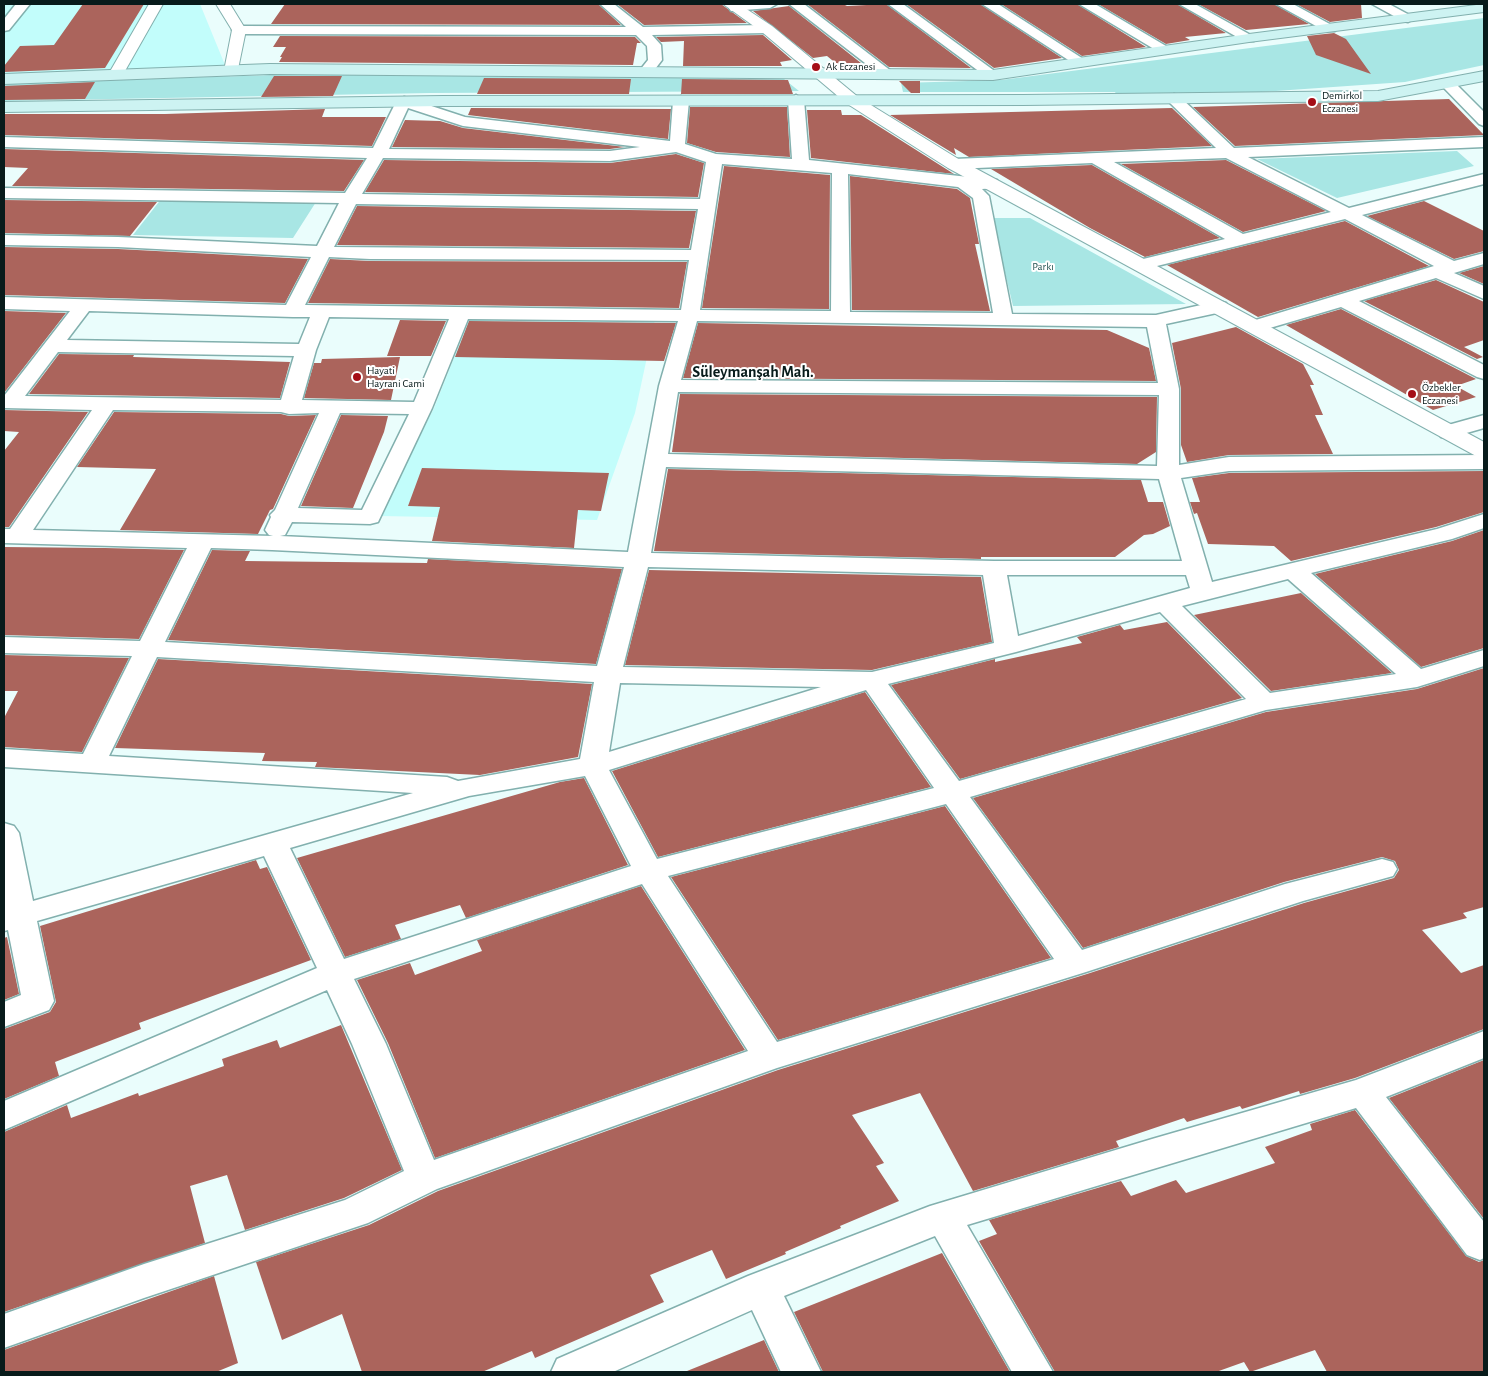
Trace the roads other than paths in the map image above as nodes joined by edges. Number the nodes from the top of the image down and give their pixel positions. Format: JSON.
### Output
{"nodes":[{"id":1,"x":156,"y":4,"type":"edge"},
{"id":2,"x":223,"y":4,"type":"edge"},
{"id":3,"x":606,"y":4,"type":"edge"},
{"id":4,"x":770,"y":4,"type":"edge"},
{"id":5,"x":796,"y":4,"type":"edge"},
{"id":6,"x":895,"y":4,"type":"edge"},
{"id":7,"x":989,"y":4,"type":"edge"},
{"id":8,"x":1086,"y":4,"type":"edge"},
{"id":9,"x":1186,"y":4,"type":"edge"},
{"id":10,"x":1283,"y":4,"type":"edge"},
{"id":11,"x":1379,"y":4,"type":"edge"},
{"id":12,"x":1477,"y":4,"type":"edge"},
{"id":13,"x":733,"y":6,"type":"edge"},
{"id":14,"x":1484,"y":7,"type":"edge"},
{"id":15,"x":14,"y":10,"type":"edge"},
{"id":16,"x":1408,"y":18,"type":"junction"},
{"id":17,"x":4,"y":27,"type":"edge"},
{"id":18,"x":1330,"y":28,"type":"junction"},
{"id":19,"x":767,"y":29,"type":"junction"},
{"id":20,"x":239,"y":30,"type":"junction"},
{"id":21,"x":640,"y":31,"type":"junction"},
{"id":22,"x":1249,"y":38,"type":"junction"},
{"id":23,"x":1164,"y":50,"type":"junction"},
{"id":24,"x":1081,"y":62,"type":"junction"},
{"id":25,"x":647,"y":70,"type":"junction"},
{"id":26,"x":232,"y":71,"type":"junction"},
{"id":27,"x":888,"y":74,"type":"junction"},
{"id":28,"x":116,"y":75,"type":"junction"},
{"id":29,"x":824,"y":75,"type":"junction"},
{"id":30,"x":993,"y":75,"type":"junction"},
{"id":31,"x":1484,"y":76,"type":"edge"},
{"id":32,"x":4,"y":79,"type":"edge"},
{"id":33,"x":1448,"y":84,"type":"junction"},
{"id":34,"x":1475,"y":93,"type":"dead end"},
{"id":35,"x":1174,"y":98,"type":"junction"},
{"id":36,"x":796,"y":100,"type":"junction"},
{"id":37,"x":852,"y":100,"type":"junction"},
{"id":38,"x":681,"y":101,"type":"junction"},
{"id":39,"x":404,"y":102,"type":"junction"},
{"id":40,"x":4,"y":107,"type":"edge"},
{"id":41,"x":1484,"y":121,"type":"edge"},
{"id":42,"x":4,"y":142,"type":"edge"},
{"id":43,"x":1484,"y":142,"type":"edge"},
{"id":44,"x":677,"y":147,"type":"junction"},
{"id":45,"x":378,"y":154,"type":"junction"},
{"id":46,"x":1231,"y":154,"type":"junction"},
{"id":47,"x":1095,"y":158,"type":"junction"},
{"id":48,"x":715,"y":159,"type":"junction"},
{"id":49,"x":802,"y":164,"type":"junction"},
{"id":50,"x":954,"y":164,"type":"junction"},
{"id":51,"x":840,"y":168,"type":"junction"},
{"id":52,"x":1484,"y":179,"type":"edge"},
{"id":53,"x":963,"y":183,"type":"junction"},
{"id":54,"x":992,"y":184,"type":"junction"},
{"id":55,"x":4,"y":193,"type":"edge"},
{"id":56,"x":349,"y":200,"type":"junction"},
{"id":57,"x":708,"y":204,"type":"junction"},
{"id":58,"x":1347,"y":213,"type":"junction"},
{"id":59,"x":1238,"y":239,"type":"junction"},
{"id":60,"x":4,"y":240,"type":"edge"},
{"id":61,"x":324,"y":252,"type":"junction"},
{"id":62,"x":699,"y":255,"type":"junction"},
{"id":63,"x":1484,"y":258,"type":"edge"},
{"id":64,"x":1141,"y":265,"type":"junction"},
{"id":65,"x":1443,"y":269,"type":"junction"},
{"id":66,"x":1484,"y":293,"type":"edge"},
{"id":67,"x":1342,"y":300,"type":"junction"},
{"id":68,"x":4,"y":303,"type":"edge"},
{"id":69,"x":83,"y":306,"type":"junction"},
{"id":70,"x":1219,"y":307,"type":"junction"},
{"id":71,"x":293,"y":311,"type":"junction"},
{"id":72,"x":322,"y":311,"type":"junction"},
{"id":73,"x":461,"y":312,"type":"junction"},
{"id":74,"x":689,"y":316,"type":"junction"},
{"id":75,"x":841,"y":318,"type":"junction"},
{"id":76,"x":1004,"y":320,"type":"junction"},
{"id":77,"x":1156,"y":321,"type":"junction"},
{"id":78,"x":1256,"y":326,"type":"junction"},
{"id":79,"x":52,"y":346,"type":"junction"},
{"id":80,"x":306,"y":350,"type":"junction"},
{"id":81,"x":1484,"y":373,"type":"edge"},
{"id":82,"x":670,"y":386,"type":"junction"},
{"id":83,"x":1169,"y":389,"type":"junction"},
{"id":84,"x":7,"y":402,"type":"edge"},
{"id":85,"x":106,"y":404,"type":"junction"},
{"id":86,"x":289,"y":408,"type":"junction"},
{"id":87,"x":332,"y":408,"type":"junction"},
{"id":88,"x":422,"y":408,"type":"junction"},
{"id":89,"x":1484,"y":421,"type":"edge"},
{"id":90,"x":1449,"y":432,"type":"junction"},
{"id":91,"x":1484,"y":451,"type":"edge"},
{"id":92,"x":658,"y":460,"type":"junction"},
{"id":93,"x":1484,"y":462,"type":"edge"},
{"id":94,"x":1168,"y":473,"type":"junction"},
{"id":95,"x":282,"y":515,"type":"junction"},
{"id":96,"x":1484,"y":522,"type":"edge"},
{"id":97,"x":10,"y":536,"type":"edge"},
{"id":98,"x":202,"y":542,"type":"junction"},
{"id":99,"x":272,"y":543,"type":"junction"},
{"id":100,"x":638,"y":560,"type":"junction"},
{"id":101,"x":994,"y":568,"type":"junction"},
{"id":102,"x":1294,"y":571,"type":"junction"},
{"id":103,"x":1199,"y":580,"type":"junction"},
{"id":104,"x":1165,"y":602,"type":"junction"},
{"id":105,"x":4,"y":645,"type":"edge"},
{"id":106,"x":1007,"y":647,"type":"junction"},
{"id":107,"x":147,"y":649,"type":"junction"},
{"id":108,"x":1484,"y":658,"type":"edge"},
{"id":109,"x":608,"y":675,"type":"junction"},
{"id":110,"x":1417,"y":679,"type":"junction"},
{"id":111,"x":872,"y":680,"type":"junction"},
{"id":112,"x":1264,"y":702,"type":"junction"},
{"id":113,"x":4,"y":758,"type":"edge"},
{"id":114,"x":92,"y":763,"type":"junction"},
{"id":115,"x":593,"y":766,"type":"junction"},
{"id":116,"x":468,"y":787,"type":"junction"},
{"id":117,"x":954,"y":792,"type":"junction"},
{"id":118,"x":4,"y":833,"type":"edge"},
{"id":119,"x":272,"y":842,"type":"junction"},
{"id":120,"x":1382,"y":870,"type":"dead end"},
{"id":121,"x":649,"y":871,"type":"junction"},
{"id":122,"x":13,"y":918,"type":"edge"},
{"id":123,"x":1075,"y":964,"type":"junction"},
{"id":124,"x":336,"y":973,"type":"junction"},
{"id":125,"x":4,"y":1015,"type":"edge"},
{"id":126,"x":1484,"y":1044,"type":"edge"},
{"id":127,"x":768,"y":1057,"type":"junction"},
{"id":128,"x":1363,"y":1092,"type":"junction"},
{"id":129,"x":4,"y":1116,"type":"edge"},
{"id":130,"x":424,"y":1178,"type":"junction"},
{"id":131,"x":943,"y":1216,"type":"junction"},
{"id":132,"x":1480,"y":1244,"type":"dead end"},
{"id":133,"x":761,"y":1288,"type":"junction"},
{"id":134,"x":4,"y":1331,"type":"edge"},
{"id":135,"x":571,"y":1372,"type":"edge"},
{"id":136,"x":801,"y":1372,"type":"edge"},
{"id":137,"x":1033,"y":1372,"type":"edge"}],
"edges":[{"from":1,"to":28,"type":"street"},
{"from":2,"to":20,"type":"street"},
{"from":3,"to":21,"type":"street"},
{"from":4,"to":13,"type":"street"},
{"from":5,"to":27,"type":"street"},
{"from":6,"to":30,"type":"street"},
{"from":7,"to":24,"type":"street"},
{"from":8,"to":23,"type":"street"},
{"from":9,"to":22,"type":"street"},
{"from":10,"to":18,"type":"street"},
{"from":11,"to":16,"type":"street"},
{"from":12,"to":14,"type":"street"},
{"from":13,"to":19,"type":"street"},
{"from":14,"to":16,"type":"main road"},
{"from":15,"to":17,"type":"street"},
{"from":16,"to":18,"type":"main road"},
{"from":18,"to":22,"type":"main road"},
{"from":19,"to":21,"type":"street"},
{"from":19,"to":29,"type":"street"},
{"from":20,"to":21,"type":"street"},
{"from":20,"to":26,"type":"street"},
{"from":21,"to":25,"type":"street"},
{"from":22,"to":23,"type":"main road"},
{"from":23,"to":24,"type":"main road"},
{"from":24,"to":30,"type":"main road"},
{"from":25,"to":26,"type":"main road"},
{"from":25,"to":29,"type":"main road"},
{"from":26,"to":28,"type":"main road"},
{"from":27,"to":29,"type":"main road"},
{"from":27,"to":30,"type":"main road"},
{"from":28,"to":32,"type":"main road"},
{"from":29,"to":37,"type":"street"},
{"from":31,"to":33,"type":"main road"},
{"from":33,"to":34,"type":"street"},
{"from":33,"to":35,"type":"main road"},
{"from":33,"to":41,"type":"street"},
{"from":35,"to":37,"type":"main road"},
{"from":35,"to":46,"type":"street"},
{"from":36,"to":37,"type":"main road"},
{"from":36,"to":38,"type":"main road"},
{"from":36,"to":49,"type":"street"},
{"from":37,"to":50,"type":"street"},
{"from":38,"to":39,"type":"main road"},
{"from":38,"to":44,"type":"street"},
{"from":39,"to":40,"type":"main road"},
{"from":39,"to":44,"type":"street"},
{"from":39,"to":45,"type":"street"},
{"from":42,"to":45,"type":"street"},
{"from":43,"to":46,"type":"street"},
{"from":44,"to":45,"type":"street"},
{"from":44,"to":48,"type":"street"},
{"from":45,"to":56,"type":"street"},
{"from":46,"to":47,"type":"street"},
{"from":46,"to":58,"type":"street"},
{"from":47,"to":50,"type":"street"},
{"from":47,"to":59,"type":"street"},
{"from":48,"to":49,"type":"street"},
{"from":48,"to":57,"type":"street"},
{"from":49,"to":51,"type":"street"},
{"from":50,"to":54,"type":"street"},
{"from":51,"to":53,"type":"street"},
{"from":51,"to":75,"type":"street"},
{"from":52,"to":58,"type":"street"},
{"from":53,"to":54,"type":"street"},
{"from":53,"to":76,"type":"street"},
{"from":54,"to":64,"type":"street"},
{"from":55,"to":56,"type":"street"},
{"from":56,"to":57,"type":"street"},
{"from":56,"to":61,"type":"street"},
{"from":57,"to":62,"type":"street"},
{"from":58,"to":59,"type":"street"},
{"from":58,"to":65,"type":"street"},
{"from":59,"to":64,"type":"street"},
{"from":60,"to":61,"type":"street"},
{"from":61,"to":62,"type":"street"},
{"from":61,"to":71,"type":"street"},
{"from":62,"to":74,"type":"street"},
{"from":63,"to":65,"type":"street"},
{"from":64,"to":70,"type":"street"},
{"from":65,"to":66,"type":"street"},
{"from":65,"to":67,"type":"street"},
{"from":67,"to":78,"type":"street"},
{"from":67,"to":81,"type":"street"},
{"from":68,"to":69,"type":"street"},
{"from":69,"to":71,"type":"street"},
{"from":69,"to":79,"type":"street"},
{"from":70,"to":77,"type":"street"},
{"from":70,"to":78,"type":"street"},
{"from":71,"to":72,"type":"street"},
{"from":72,"to":73,"type":"street"},
{"from":72,"to":80,"type":"street"},
{"from":73,"to":74,"type":"street"},
{"from":73,"to":88,"type":"street"},
{"from":74,"to":75,"type":"street"},
{"from":74,"to":82,"type":"street"},
{"from":75,"to":76,"type":"street"},
{"from":76,"to":77,"type":"street"},
{"from":77,"to":83,"type":"street"},
{"from":78,"to":90,"type":"street"},
{"from":79,"to":80,"type":"street"},
{"from":79,"to":84,"type":"street"},
{"from":80,"to":86,"type":"street"},
{"from":82,"to":83,"type":"street"},
{"from":82,"to":92,"type":"street"},
{"from":83,"to":94,"type":"street"},
{"from":84,"to":85,"type":"street"},
{"from":85,"to":86,"type":"street"},
{"from":85,"to":97,"type":"street"},
{"from":86,"to":87,"type":"street"},
{"from":87,"to":88,"type":"street"},
{"from":87,"to":95,"type":"street"},
{"from":88,"to":95,"type":"street"},
{"from":89,"to":90,"type":"street"},
{"from":90,"to":91,"type":"street"},
{"from":92,"to":94,"type":"street"},
{"from":92,"to":100,"type":"street"},
{"from":93,"to":94,"type":"street"},
{"from":94,"to":103,"type":"street"},
{"from":95,"to":99,"type":"street"},
{"from":96,"to":102,"type":"street"},
{"from":97,"to":98,"type":"street"},
{"from":98,"to":99,"type":"street"},
{"from":98,"to":107,"type":"street"},
{"from":99,"to":100,"type":"street"},
{"from":100,"to":101,"type":"street"},
{"from":100,"to":109,"type":"street"},
{"from":101,"to":103,"type":"street"},
{"from":101,"to":106,"type":"street"},
{"from":102,"to":103,"type":"street"},
{"from":102,"to":110,"type":"street"},
{"from":103,"to":104,"type":"street"},
{"from":104,"to":106,"type":"street"},
{"from":104,"to":112,"type":"street"},
{"from":105,"to":107,"type":"street"},
{"from":106,"to":111,"type":"street"},
{"from":107,"to":109,"type":"street"},
{"from":107,"to":114,"type":"street"},
{"from":108,"to":110,"type":"street"},
{"from":109,"to":111,"type":"street"},
{"from":109,"to":115,"type":"street"},
{"from":110,"to":112,"type":"street"},
{"from":111,"to":115,"type":"street"},
{"from":111,"to":117,"type":"street"},
{"from":112,"to":117,"type":"street"},
{"from":113,"to":114,"type":"street"},
{"from":114,"to":116,"type":"street"},
{"from":115,"to":116,"type":"street"},
{"from":115,"to":121,"type":"street"},
{"from":116,"to":119,"type":"street"},
{"from":117,"to":121,"type":"street"},
{"from":117,"to":123,"type":"street"},
{"from":118,"to":122,"type":"street"},
{"from":119,"to":122,"type":"street"},
{"from":119,"to":124,"type":"street"},
{"from":120,"to":123,"type":"street"},
{"from":121,"to":124,"type":"street"},
{"from":121,"to":127,"type":"street"},
{"from":122,"to":125,"type":"street"},
{"from":123,"to":127,"type":"street"},
{"from":124,"to":129,"type":"street"},
{"from":124,"to":130,"type":"street"},
{"from":126,"to":128,"type":"street"},
{"from":127,"to":130,"type":"street"},
{"from":128,"to":131,"type":"street"},
{"from":128,"to":132,"type":"street"},
{"from":130,"to":134,"type":"street"},
{"from":131,"to":133,"type":"street"},
{"from":131,"to":137,"type":"street"},
{"from":133,"to":135,"type":"street"},
{"from":133,"to":136,"type":"street"}]}
